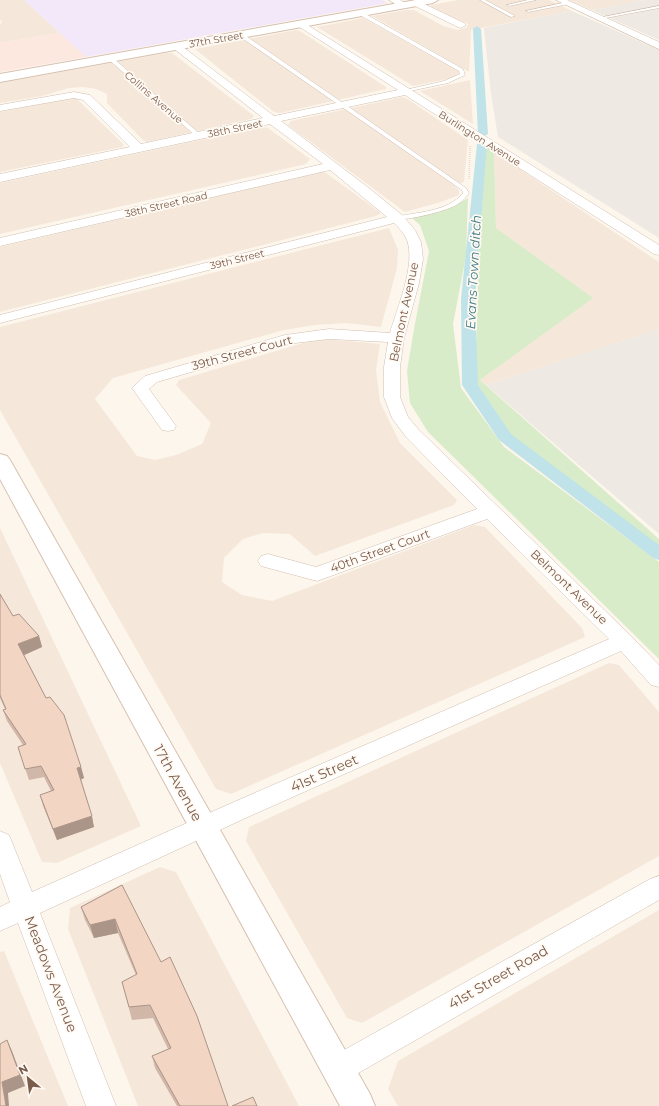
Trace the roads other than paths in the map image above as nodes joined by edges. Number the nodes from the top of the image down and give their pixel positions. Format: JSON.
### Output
{"nodes":[{"id":1,"x":393,"y":0,"type":"edge"},
{"id":2,"x":433,"y":0,"type":"edge"},
{"id":3,"x":482,"y":0,"type":"edge"},
{"id":4,"x":534,"y":0,"type":"edge"},
{"id":5,"x":563,"y":2,"type":"edge"},
{"id":6,"x":416,"y":3,"type":"junction"},
{"id":7,"x":403,"y":5,"type":"junction"},
{"id":8,"x":509,"y":5,"type":"dead end"},
{"id":9,"x":659,"y":7,"type":"edge"},
{"id":10,"x":528,"y":11,"type":"dead end"},
{"id":11,"x":360,"y":13,"type":"junction"},
{"id":12,"x":513,"y":16,"type":"dead end"},
{"id":13,"x":600,"y":18,"type":"junction"},
{"id":14,"x":301,"y":24,"type":"junction"},
{"id":15,"x":461,"y":25,"type":"dead end"},
{"id":16,"x":241,"y":35,"type":"junction"},
{"id":17,"x":176,"y":46,"type":"junction"},
{"id":18,"x":659,"y":46,"type":"edge"},
{"id":19,"x":110,"y":58,"type":"junction"},
{"id":20,"x":0,"y":78,"type":"edge"},
{"id":21,"x":407,"y":91,"type":"junction"},
{"id":22,"x":341,"y":105,"type":"junction"},
{"id":23,"x":0,"y":108,"type":"edge"},
{"id":24,"x":272,"y":120,"type":"junction"},
{"id":25,"x":199,"y":136,"type":"junction"},
{"id":26,"x":138,"y":149,"type":"junction"},
{"id":27,"x":331,"y":166,"type":"junction"},
{"id":28,"x":0,"y":178,"type":"edge"},
{"id":29,"x":397,"y":218,"type":"junction"},
{"id":30,"x":0,"y":242,"type":"edge"},
{"id":31,"x":659,"y":251,"type":"edge"},
{"id":32,"x":0,"y":319,"type":"edge"},
{"id":33,"x":396,"y":338,"type":"junction"},
{"id":34,"x":168,"y":426,"type":"dead end"},
{"id":35,"x":0,"y":460,"type":"edge"},
{"id":36,"x":490,"y":511,"type":"junction"},
{"id":37,"x":268,"y":561,"type":"dead end"},
{"id":38,"x":624,"y":641,"type":"junction"},
{"id":39,"x":659,"y":679,"type":"edge"},
{"id":40,"x":203,"y":828,"type":"junction"},
{"id":41,"x":0,"y":842,"type":"edge"},
{"id":42,"x":659,"y":887,"type":"edge"},
{"id":43,"x":26,"y":907,"type":"junction"},
{"id":44,"x":0,"y":919,"type":"edge"},
{"id":45,"x":338,"y":1069,"type":"junction"},
{"id":46,"x":101,"y":1106,"type":"edge"},
{"id":47,"x":358,"y":1106,"type":"edge"}],
"edges":[{"from":1,"to":7,"type":"street"},
{"from":2,"to":6,"type":"main road","name":"37th Street"},
{"from":3,"to":12,"type":"lane"},
{"from":4,"to":8,"type":"lane"},
{"from":5,"to":10,"type":"lane"},
{"from":5,"to":13,"type":"street"},
{"from":6,"to":7,"type":"main road","name":"37th Street"},
{"from":6,"to":15,"type":"street"},
{"from":7,"to":11,"type":"main road","name":"37th Street"},
{"from":9,"to":13,"type":"lane"},
{"from":11,"to":14,"type":"main road","name":"37th Street"},
{"from":11,"to":21,"type":"lane","name":"38th Street"},
{"from":13,"to":18,"type":"street"},
{"from":14,"to":16,"type":"main road","name":"37th Street"},
{"from":14,"to":21,"type":"street","name":"Burlington Avenue"},
{"from":16,"to":17,"type":"main road","name":"37th Street"},
{"from":16,"to":22,"type":"lane"},
{"from":17,"to":19,"type":"main road","name":"37th Street"},
{"from":17,"to":24,"type":"street","name":"Belmont Avenue"},
{"from":19,"to":20,"type":"main road","name":"37th Street"},
{"from":19,"to":25,"type":"lane","name":"Collins Avenue"},
{"from":21,"to":22,"type":"street","name":"38th Street"},
{"from":21,"to":31,"type":"street","name":"Burlington Avenue"},
{"from":22,"to":24,"type":"street","name":"38th Street"},
{"from":22,"to":29,"type":"lane","name":"39th Street"},
{"from":23,"to":26,"type":"street"},
{"from":24,"to":25,"type":"street","name":"38th Street"},
{"from":24,"to":27,"type":"street","name":"Belmont Avenue"},
{"from":25,"to":26,"type":"street","name":"38th Street"},
{"from":26,"to":28,"type":"street","name":"38th Street"},
{"from":27,"to":29,"type":"street","name":"Belmont Avenue"},
{"from":27,"to":30,"type":"street","name":"38th Street Road"},
{"from":29,"to":32,"type":"street","name":"39th Street"},
{"from":29,"to":33,"type":"street","name":"Belmont Avenue"},
{"from":33,"to":34,"type":"street","name":"39th Street Court"},
{"from":33,"to":36,"type":"street","name":"Belmont Avenue"},
{"from":35,"to":40,"type":"main road","name":"17th Avenue"},
{"from":36,"to":37,"type":"street","name":"40th Street Court"},
{"from":36,"to":38,"type":"street","name":"Belmont Avenue"},
{"from":38,"to":39,"type":"street","name":"Belmont Avenue"},
{"from":38,"to":40,"type":"street","name":"41st Street"},
{"from":40,"to":43,"type":"street","name":"41st Street"},
{"from":40,"to":45,"type":"main road","name":"17th Avenue"},
{"from":41,"to":43,"type":"street","name":"Meadows Avenue"},
{"from":42,"to":45,"type":"street","name":"41st Street Road"},
{"from":43,"to":44,"type":"street","name":"41st Street"},
{"from":43,"to":46,"type":"street","name":"Meadows Avenue"},
{"from":45,"to":47,"type":"main road","name":"17th Avenue"}]}
